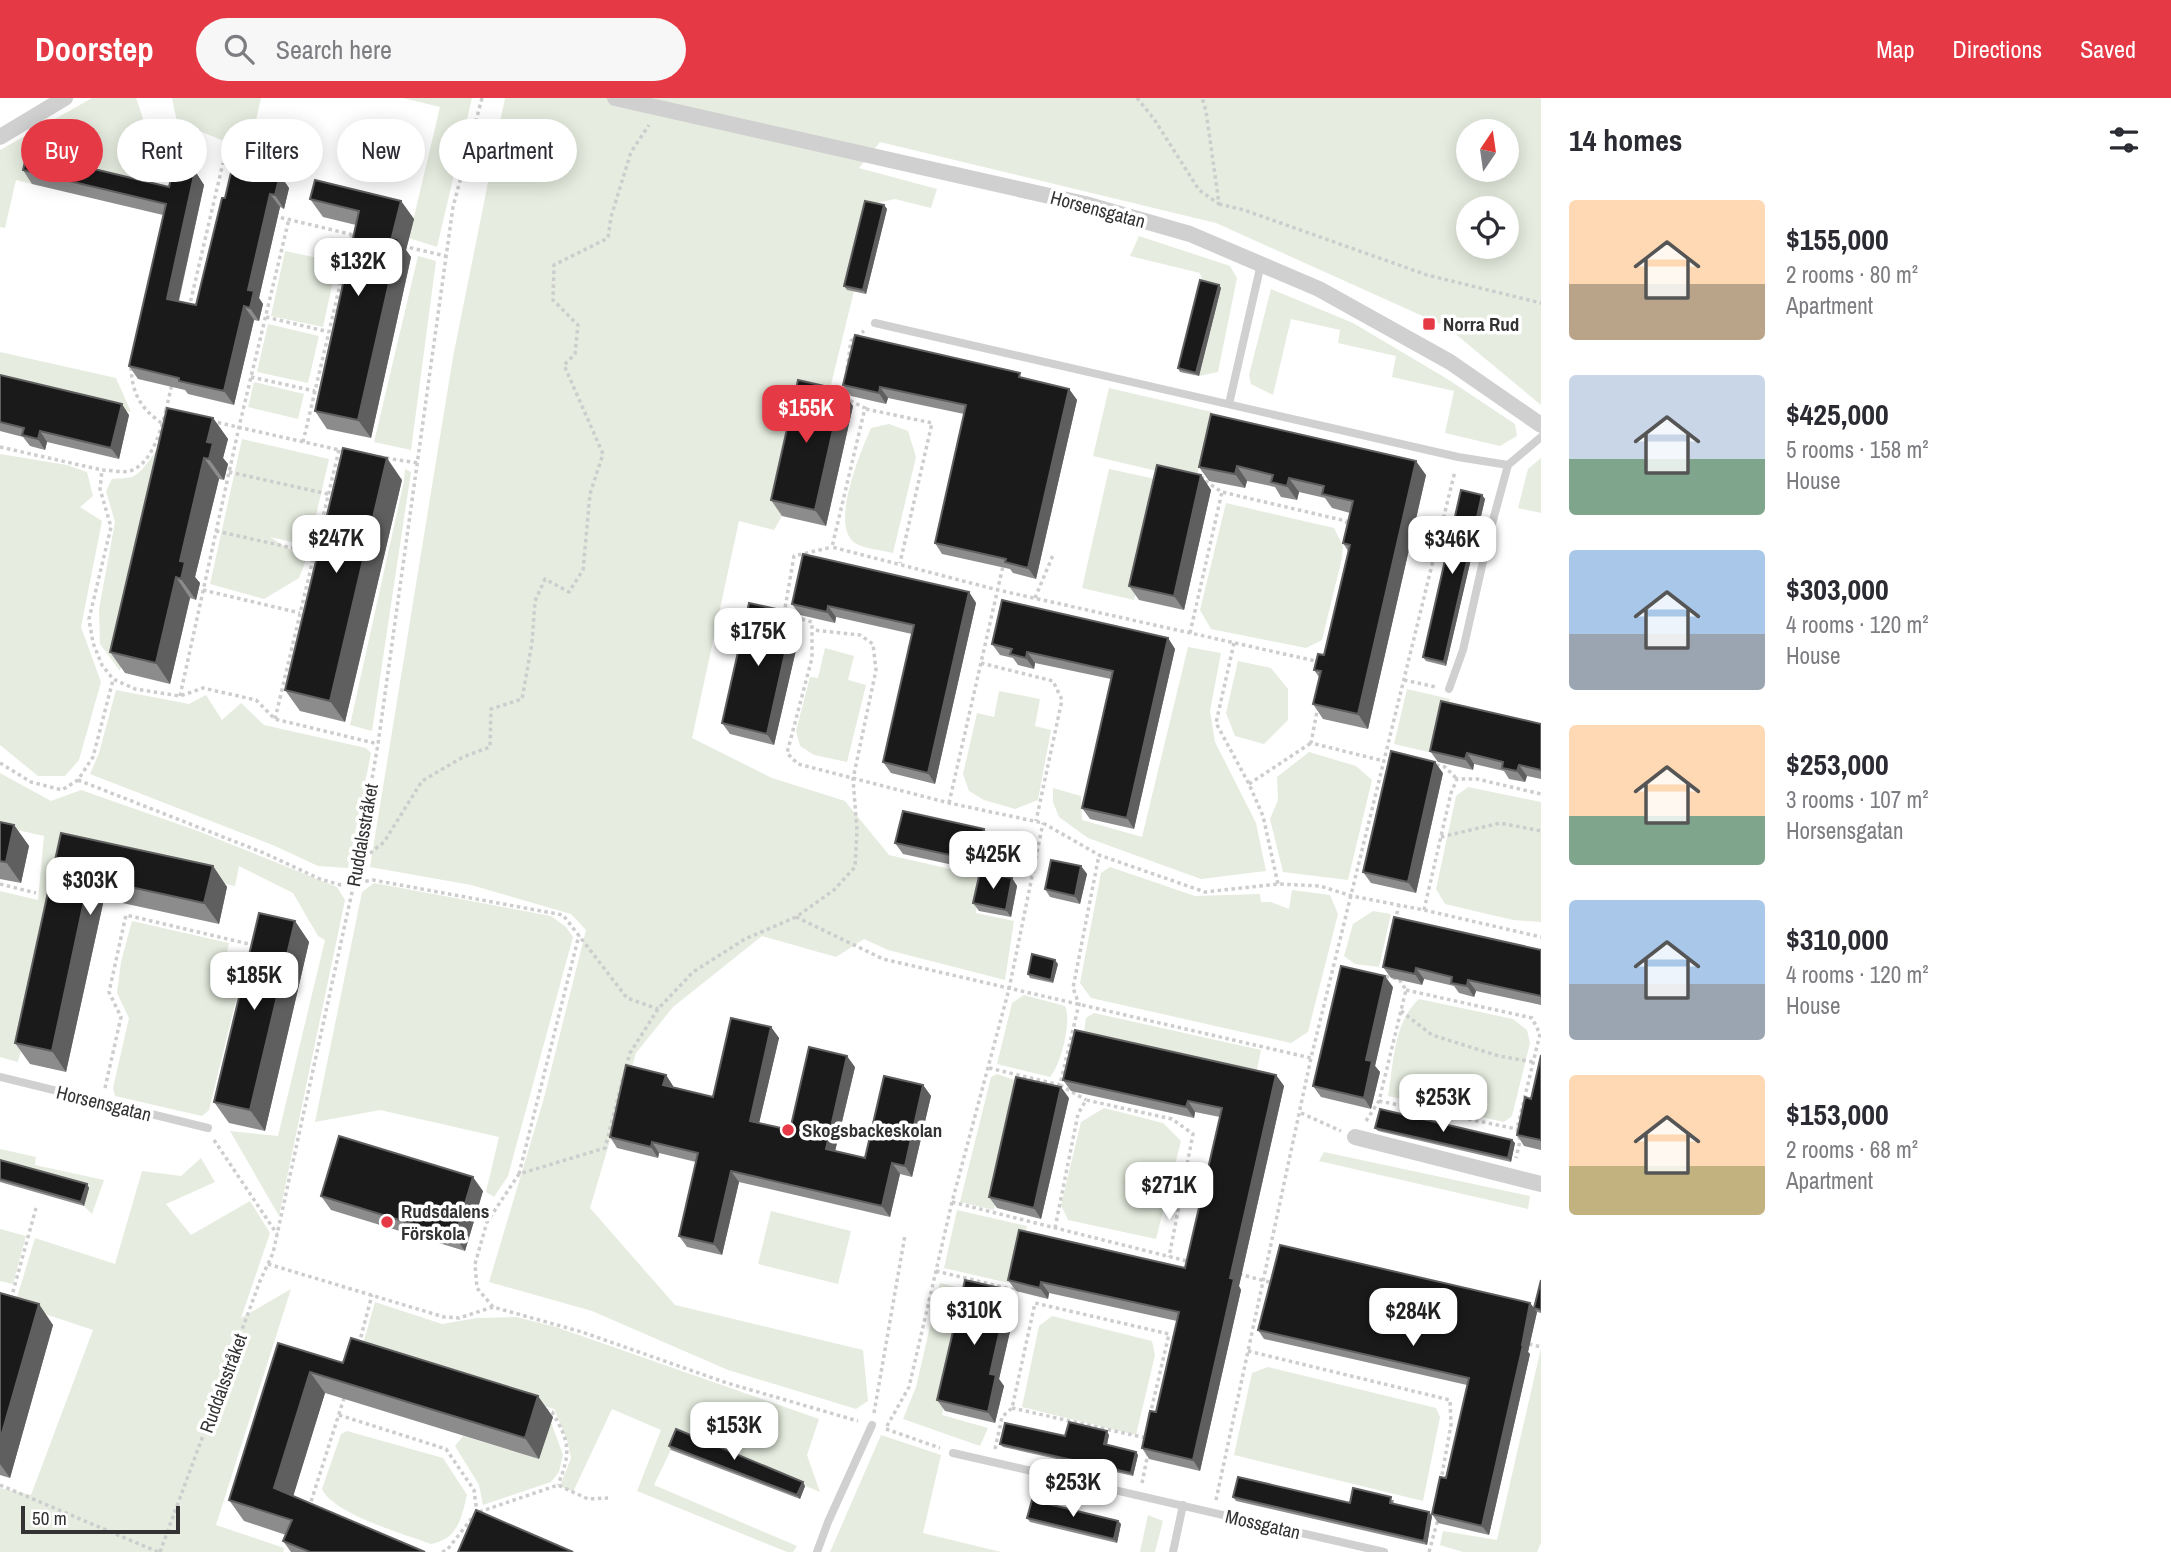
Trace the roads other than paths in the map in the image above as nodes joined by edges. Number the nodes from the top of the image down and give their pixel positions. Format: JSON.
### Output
{"nodes":[{"id":1,"x":65,"y":98,"type":"edge"},
{"id":2,"x":615,"y":98,"type":"edge"},
{"id":3,"x":0,"y":137,"type":"edge"},
{"id":4,"x":1261,"y":264,"type":"junction"},
{"id":5,"x":875,"y":323,"type":"road end"},
{"id":6,"x":1229,"y":404,"type":"junction"},
{"id":7,"x":1541,"y":425,"type":"edge"},
{"id":8,"x":1541,"y":437,"type":"edge"},
{"id":9,"x":1508,"y":465,"type":"junction"},
{"id":10,"x":1449,"y":690,"type":"road end"},
{"id":11,"x":0,"y":1077,"type":"edge"},
{"id":12,"x":208,"y":1128,"type":"road end"},
{"id":13,"x":1355,"y":1137,"type":"road end"},
{"id":14,"x":1541,"y":1184,"type":"edge"},
{"id":15,"x":872,"y":1425,"type":"road end"},
{"id":16,"x":953,"y":1453,"type":"road end"},
{"id":17,"x":1184,"y":1506,"type":"junction"},
{"id":18,"x":817,"y":1552,"type":"edge"},
{"id":19,"x":1173,"y":1552,"type":"edge"},
{"id":20,"x":1384,"y":1552,"type":"edge"}],
"edges":[{"from":1,"to":3,"type":"street"},
{"from":2,"to":4,"type":"street","name":"Horsensgatan"},
{"from":4,"to":6,"type":"lane"},
{"from":4,"to":7,"type":"street","name":"Horsensgatan"},
{"from":5,"to":6,"type":"lane"},
{"from":6,"to":9,"type":"lane"},
{"from":8,"to":9,"type":"lane"},
{"from":9,"to":10,"type":"lane"},
{"from":11,"to":12,"type":"lane","name":"Horsensgatan"},
{"from":13,"to":14,"type":"street"},
{"from":15,"to":18,"type":"lane"},
{"from":16,"to":17,"type":"lane","name":"Mossgatan"},
{"from":17,"to":19,"type":"lane"},
{"from":17,"to":20,"type":"lane","name":"Mossgatan"}]}
